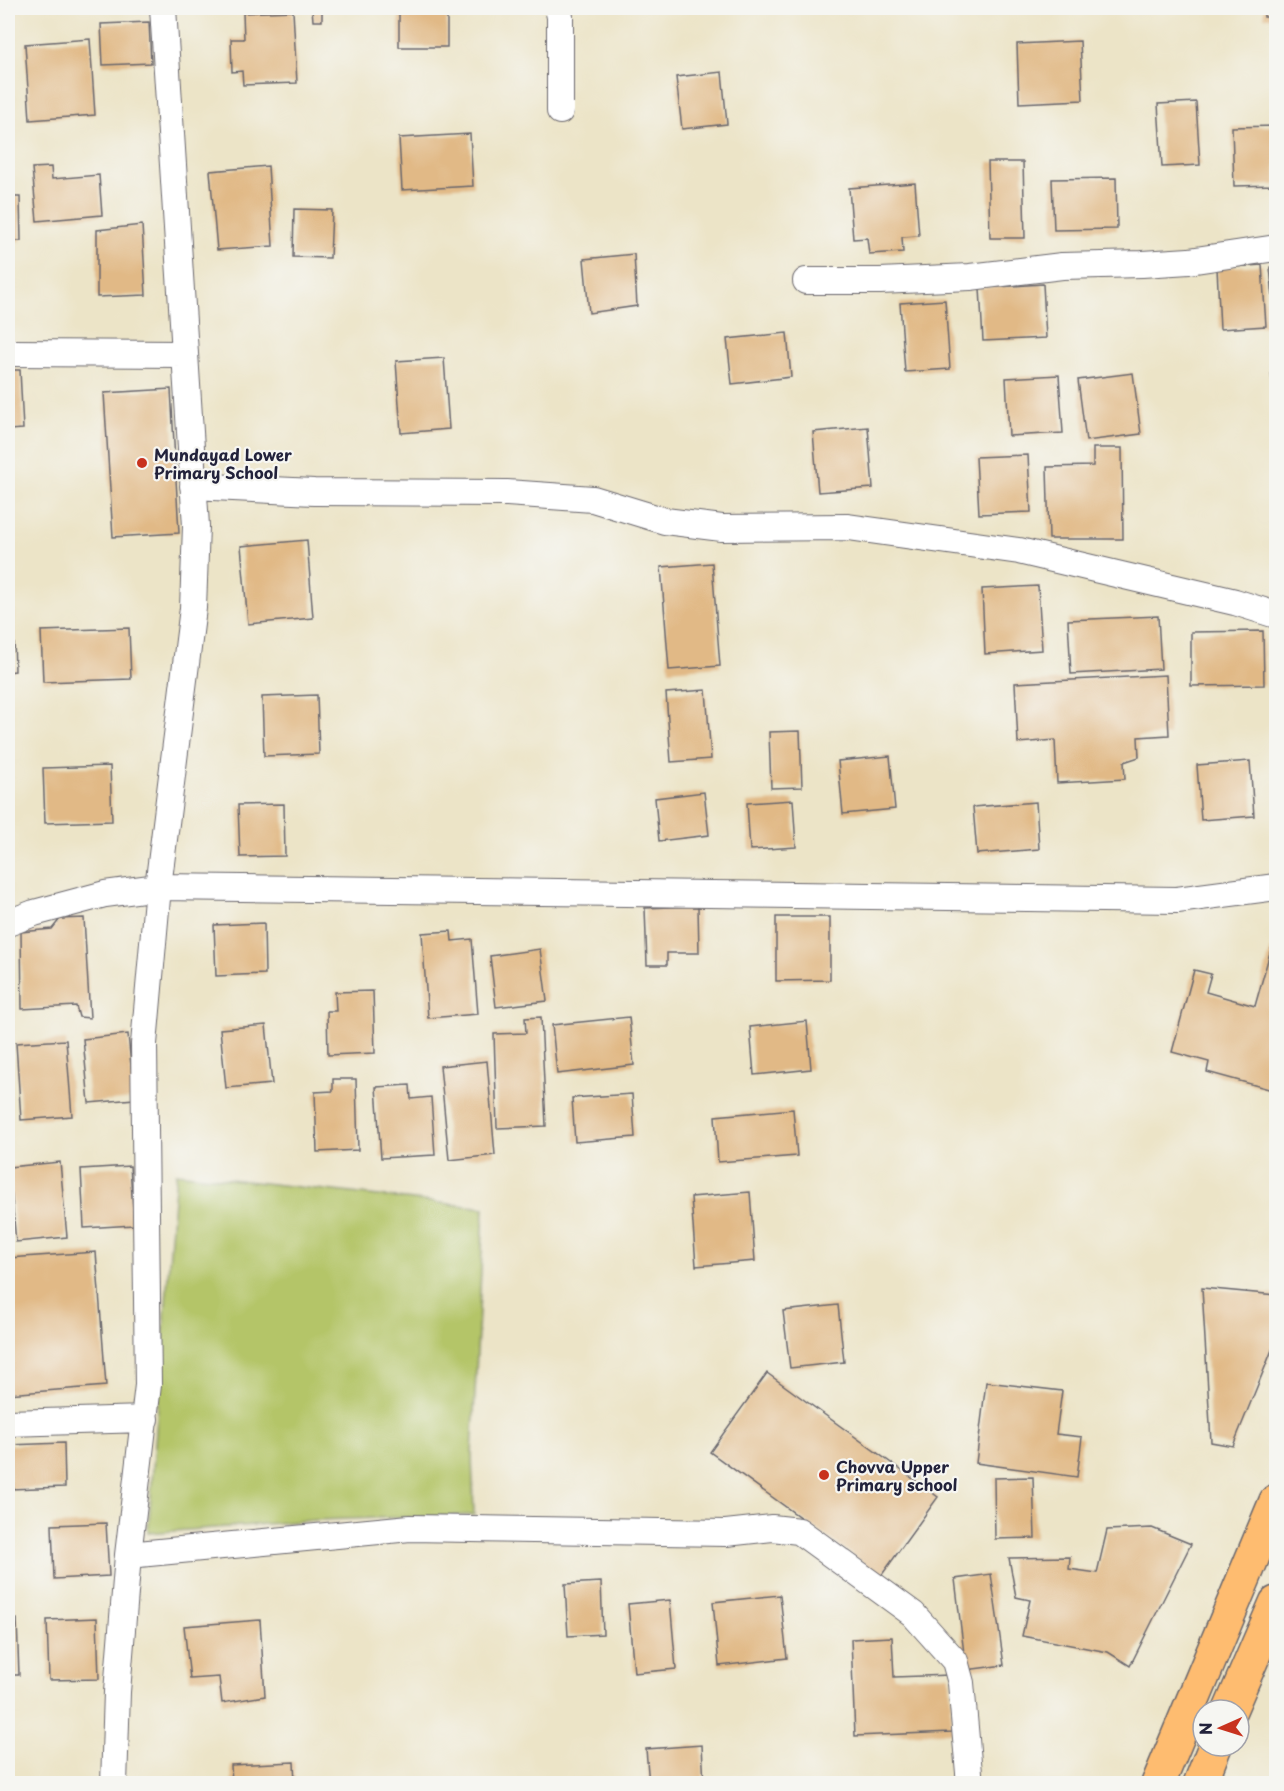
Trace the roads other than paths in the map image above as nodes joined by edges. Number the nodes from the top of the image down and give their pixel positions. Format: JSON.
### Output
{"nodes":[{"id":1,"x":163,"y":8,"type":"edge"},
{"id":2,"x":558,"y":8,"type":"edge"},
{"id":3,"x":560,"y":111,"type":"dead end"},
{"id":4,"x":1276,"y":248,"type":"edge"},
{"id":5,"x":806,"y":281,"type":"dead end"},
{"id":6,"x":8,"y":354,"type":"edge"},
{"id":7,"x":184,"y":354,"type":"junction"},
{"id":8,"x":193,"y":486,"type":"junction"},
{"id":9,"x":1276,"y":615,"type":"edge"},
{"id":10,"x":158,"y":887,"type":"junction"},
{"id":11,"x":1276,"y":887,"type":"edge"},
{"id":12,"x":8,"y":923,"type":"edge"},
{"id":13,"x":145,"y":1419,"type":"junction"},
{"id":14,"x":8,"y":1423,"type":"edge"},
{"id":15,"x":1276,"y":1501,"type":"edge"},
{"id":16,"x":128,"y":1555,"type":"junction"},
{"id":17,"x":1276,"y":1603,"type":"edge"},
{"id":18,"x":1235,"y":1698,"type":"edge"},
{"id":19,"x":1210,"y":1758,"type":"edge"},
{"id":20,"x":114,"y":1784,"type":"edge"},
{"id":21,"x":970,"y":1784,"type":"edge"},
{"id":22,"x":1158,"y":1784,"type":"edge"},
{"id":23,"x":1200,"y":1784,"type":"edge"}],
"edges":[{"from":1,"to":7,"type":"street"},
{"from":2,"to":3,"type":"street"},
{"from":4,"to":5,"type":"street"},
{"from":6,"to":7,"type":"street"},
{"from":7,"to":8,"type":"street"},
{"from":8,"to":9,"type":"street"},
{"from":8,"to":10,"type":"street"},
{"from":10,"to":11,"type":"street"},
{"from":10,"to":12,"type":"street"},
{"from":10,"to":13,"type":"street"},
{"from":13,"to":14,"type":"street"},
{"from":13,"to":16,"type":"street"},
{"from":15,"to":22,"type":"highway"},
{"from":16,"to":20,"type":"street"},
{"from":16,"to":21,"type":"street"},
{"from":17,"to":18,"type":"highway"},
{"from":19,"to":23,"type":"highway"}]}
